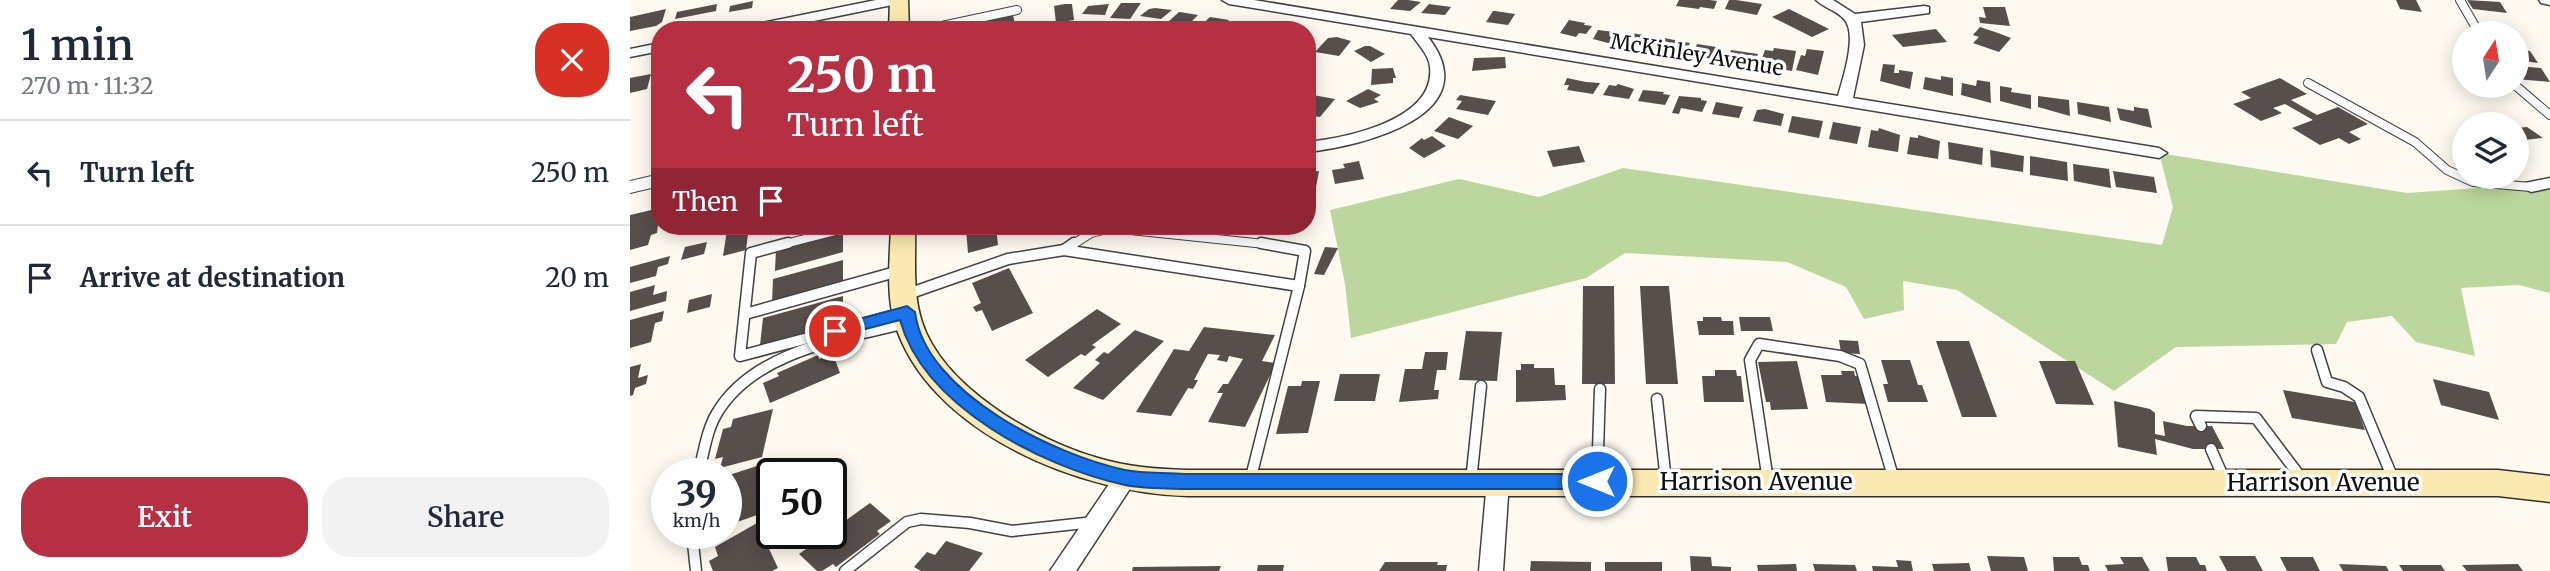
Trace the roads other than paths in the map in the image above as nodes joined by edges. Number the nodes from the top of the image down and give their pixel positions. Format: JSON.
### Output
{"nodes":[{"id":1,"x":898,"y":0,"type":"edge"},
{"id":2,"x":1229,"y":0,"type":"edge"},
{"id":3,"x":1823,"y":0,"type":"edge"},
{"id":4,"x":2460,"y":0,"type":"edge"},
{"id":5,"x":1017,"y":10,"type":"dead end"},
{"id":6,"x":1924,"y":10,"type":"dead end"},
{"id":7,"x":1853,"y":19,"type":"junction"},
{"id":8,"x":792,"y":21,"type":"edge"},
{"id":9,"x":899,"y":21,"type":"edge"},
{"id":10,"x":965,"y":21,"type":"edge"},
{"id":11,"x":2472,"y":21,"type":"edge"},
{"id":12,"x":1416,"y":31,"type":"junction"},
{"id":13,"x":651,"y":49,"type":"edge"},
{"id":14,"x":630,"y":53,"type":"edge"},
{"id":15,"x":2308,"y":83,"type":"dead end"},
{"id":16,"x":2529,"y":97,"type":"edge"},
{"id":17,"x":1845,"y":100,"type":"junction"},
{"id":18,"x":2550,"y":115,"type":"edge"},
{"id":19,"x":1316,"y":146,"type":"edge"},
{"id":20,"x":2159,"y":153,"type":"dead end"},
{"id":21,"x":651,"y":182,"type":"edge"},
{"id":22,"x":2550,"y":183,"type":"edge"},
{"id":23,"x":630,"y":187,"type":"edge"},
{"id":24,"x":2532,"y":187,"type":"joint"},
{"id":25,"x":820,"y":235,"type":"edge"},
{"id":26,"x":903,"y":235,"type":"edge"},
{"id":27,"x":1088,"y":235,"type":"edge"},
{"id":28,"x":1190,"y":235,"type":"edge"},
{"id":29,"x":1064,"y":250,"type":"junction"},
{"id":30,"x":1299,"y":286,"type":"junction"},
{"id":31,"x":906,"y":300,"type":"junction"},
{"id":32,"x":744,"y":314,"type":"junction"},
{"id":33,"x":2317,"y":350,"type":"dead end"},
{"id":34,"x":1481,"y":386,"type":"dead end"},
{"id":35,"x":1600,"y":389,"type":"dead end"},
{"id":36,"x":1657,"y":399,"type":"dead end"},
{"id":37,"x":2201,"y":426,"type":"dead end"},
{"id":38,"x":2211,"y":449,"type":"dead end"},
{"id":39,"x":703,"y":458,"type":"edge"},
{"id":40,"x":1126,"y":478,"type":"junction"},
{"id":41,"x":1485,"y":481,"type":"junction"},
{"id":42,"x":1597,"y":481,"type":"junction"},
{"id":43,"x":1250,"y":482,"type":"junction"},
{"id":44,"x":1666,"y":482,"type":"junction"},
{"id":45,"x":1768,"y":482,"type":"junction"},
{"id":46,"x":1894,"y":482,"type":"junction"},
{"id":47,"x":2225,"y":482,"type":"junction"},
{"id":48,"x":2304,"y":483,"type":"junction"},
{"id":49,"x":2394,"y":483,"type":"junction"},
{"id":50,"x":2547,"y":494,"type":"edge"},
{"id":51,"x":1098,"y":522,"type":"junction"},
{"id":52,"x":694,"y":549,"type":"edge"},
{"id":53,"x":696,"y":571,"type":"edge"},
{"id":54,"x":845,"y":571,"type":"edge"},
{"id":55,"x":1062,"y":571,"type":"edge"},
{"id":56,"x":1491,"y":571,"type":"edge"}],
"edges":[{"from":1,"to":8,"type":"street"},
{"from":1,"to":9,"type":"main road"},
{"from":2,"to":12,"type":"street","name":"McKinley Avenue"},
{"from":3,"to":7,"type":"street"},
{"from":4,"to":11,"type":"lane"},
{"from":5,"to":10,"type":"lane"},
{"from":6,"to":7,"type":"street"},
{"from":7,"to":17,"type":"street"},
{"from":12,"to":17,"type":"street","name":"McKinley Avenue"},
{"from":12,"to":19,"type":"street"},
{"from":13,"to":14,"type":"street"},
{"from":15,"to":24,"type":"lane"},
{"from":16,"to":18,"type":"lane"},
{"from":17,"to":20,"type":"street","name":"McKinley Avenue"},
{"from":21,"to":23,"type":"street"},
{"from":22,"to":24,"type":"street"},
{"from":25,"to":32,"type":"lane"},
{"from":26,"to":31,"type":"main road","name":"Harrison Avenue"},
{"from":27,"to":29,"type":"lane"},
{"from":28,"to":30,"type":"lane"},
{"from":29,"to":30,"type":"lane"},
{"from":29,"to":31,"type":"lane"},
{"from":30,"to":43,"type":"lane"},
{"from":31,"to":32,"type":"lane"},
{"from":31,"to":32,"type":"lane"},
{"from":31,"to":39,"type":"lane"},
{"from":31,"to":40,"type":"main road","name":"Harrison Avenue"},
{"from":33,"to":49,"type":"lane"},
{"from":34,"to":41,"type":"lane"},
{"from":35,"to":42,"type":"lane"},
{"from":36,"to":44,"type":"lane"},
{"from":37,"to":48,"type":"lane"},
{"from":38,"to":47,"type":"lane"},
{"from":40,"to":43,"type":"main road","name":"Harrison Avenue"},
{"from":40,"to":51,"type":"street"},
{"from":41,"to":42,"type":"main road","name":"Harrison Avenue"},
{"from":41,"to":43,"type":"main road","name":"Harrison Avenue"},
{"from":41,"to":56,"type":"street"},
{"from":42,"to":44,"type":"main road","name":"Harrison Avenue"},
{"from":44,"to":45,"type":"main road","name":"Harrison Avenue"},
{"from":45,"to":46,"type":"main road","name":"Harrison Avenue"},
{"from":45,"to":46,"type":"lane"},
{"from":46,"to":47,"type":"main road","name":"Harrison Avenue"},
{"from":47,"to":48,"type":"main road","name":"Harrison Avenue"},
{"from":48,"to":49,"type":"main road","name":"Harrison Avenue"},
{"from":49,"to":50,"type":"main road","name":"Harrison Avenue"},
{"from":51,"to":54,"type":"lane"},
{"from":51,"to":55,"type":"street"},
{"from":52,"to":53,"type":"lane"}]}
